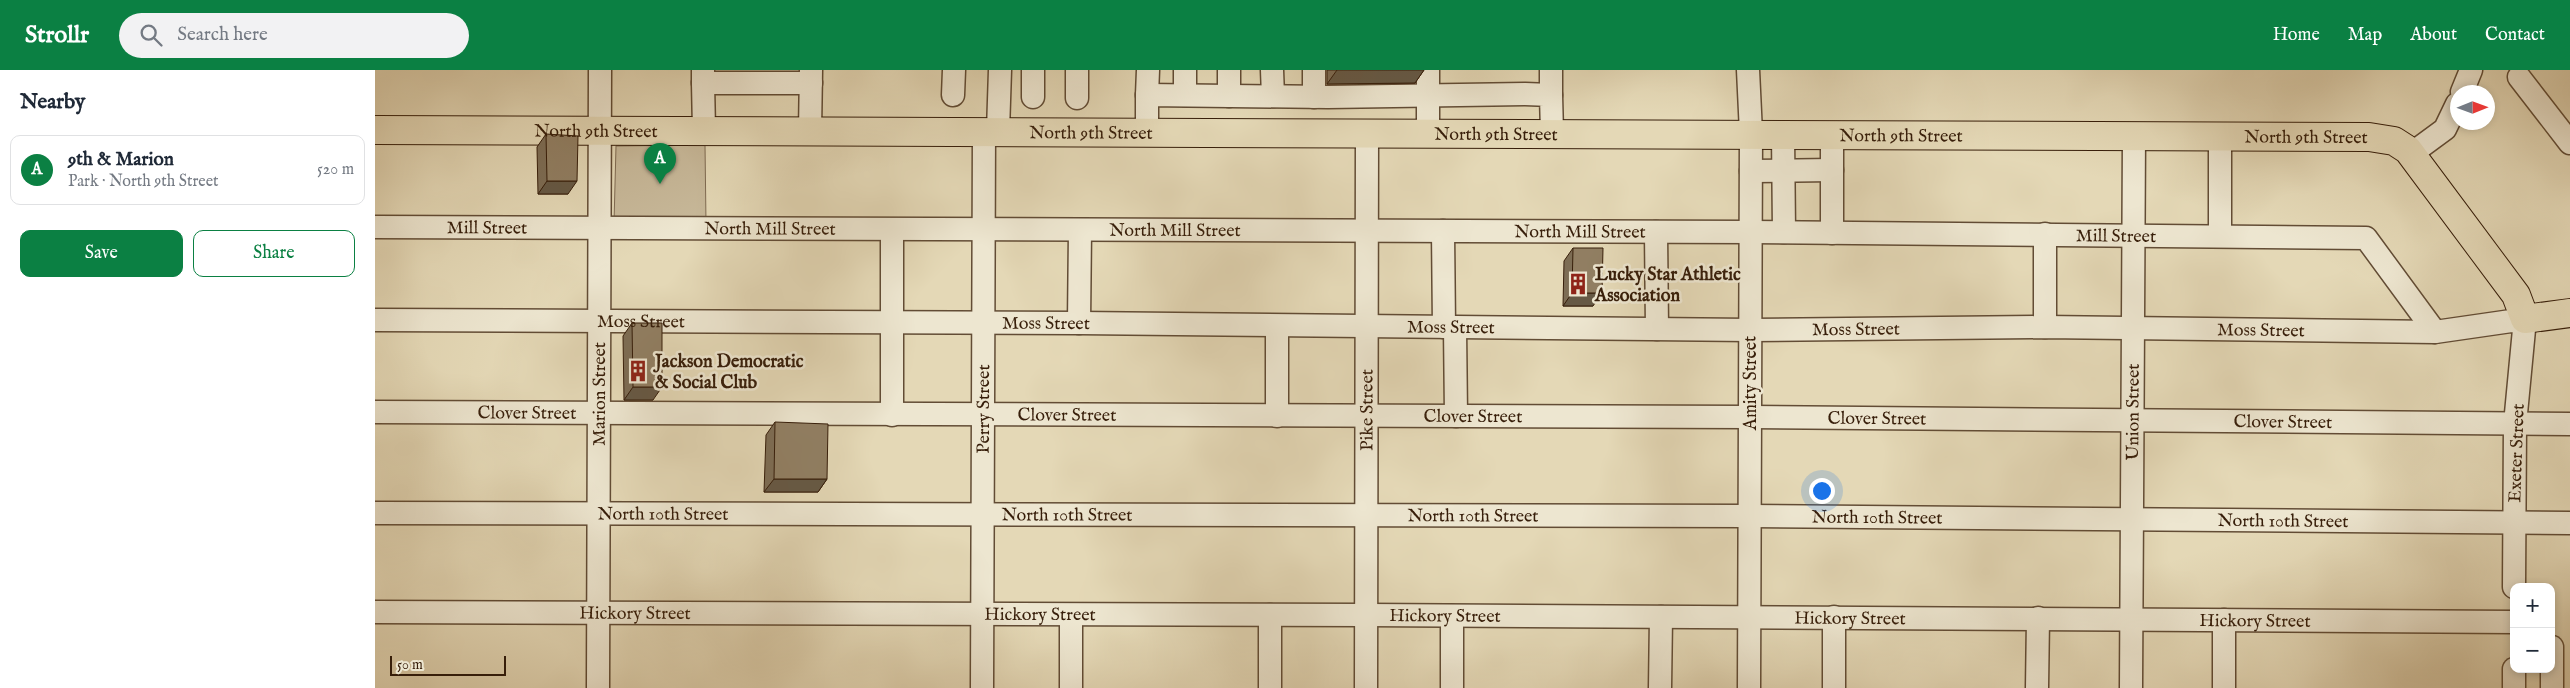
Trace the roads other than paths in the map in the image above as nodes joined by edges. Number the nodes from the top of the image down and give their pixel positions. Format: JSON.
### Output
{"nodes":[{"id":1,"x":600,"y":70,"type":"edge"},
{"id":2,"x":954,"y":70,"type":"edge"},
{"id":3,"x":1000,"y":70,"type":"edge"},
{"id":4,"x":1033,"y":70,"type":"edge"},
{"id":5,"x":1077,"y":70,"type":"edge"},
{"id":6,"x":1147,"y":70,"type":"edge"},
{"id":7,"x":1185,"y":70,"type":"edge"},
{"id":8,"x":1229,"y":70,"type":"edge"},
{"id":9,"x":1272,"y":70,"type":"edge"},
{"id":10,"x":1314,"y":70,"type":"edge"},
{"id":11,"x":1428,"y":70,"type":"edge"},
{"id":12,"x":1551,"y":70,"type":"edge"},
{"id":13,"x":2471,"y":70,"type":"edge"},
{"id":14,"x":1747,"y":74,"type":"edge"},
{"id":15,"x":703,"y":76,"type":"edge"},
{"id":16,"x":811,"y":77,"type":"edge"},
{"id":17,"x":2519,"y":77,"type":"dead end"},
{"id":18,"x":2465,"y":85,"type":"edge"},
{"id":19,"x":953,"y":95,"type":"dead end"},
{"id":20,"x":1147,"y":95,"type":"junction"},
{"id":21,"x":1185,"y":95,"type":"junction"},
{"id":22,"x":1551,"y":95,"type":"junction"},
{"id":23,"x":1229,"y":96,"type":"junction"},
{"id":24,"x":1273,"y":96,"type":"junction"},
{"id":25,"x":1428,"y":96,"type":"junction"},
{"id":26,"x":1033,"y":97,"type":"dead end"},
{"id":27,"x":1315,"y":97,"type":"junction"},
{"id":28,"x":1077,"y":98,"type":"dead end"},
{"id":29,"x":2450,"y":119,"type":"edge"},
{"id":30,"x":375,"y":130,"type":"edge"},
{"id":31,"x":600,"y":130,"type":"junction"},
{"id":32,"x":704,"y":130,"type":"junction"},
{"id":33,"x":810,"y":131,"type":"junction"},
{"id":34,"x":991,"y":131,"type":"junction"},
{"id":35,"x":1147,"y":132,"type":"junction"},
{"id":36,"x":1367,"y":132,"type":"junction"},
{"id":37,"x":1428,"y":132,"type":"junction"},
{"id":38,"x":1551,"y":133,"type":"junction"},
{"id":39,"x":1751,"y":133,"type":"junction"},
{"id":40,"x":1783,"y":134,"type":"junction"},
{"id":41,"x":1832,"y":134,"type":"junction"},
{"id":42,"x":2133,"y":136,"type":"junction"},
{"id":43,"x":2220,"y":136,"type":"junction"},
{"id":44,"x":2570,"y":143,"type":"edge"},
{"id":45,"x":2411,"y":154,"type":"junction"},
{"id":46,"x":1783,"y":170,"type":"junction"},
{"id":47,"x":1832,"y":170,"type":"junction"},
{"id":48,"x":1751,"y":171,"type":"junction"},
{"id":49,"x":1751,"y":200,"type":"junction"},
{"id":50,"x":1784,"y":200,"type":"junction"},
{"id":51,"x":375,"y":227,"type":"edge"},
{"id":52,"x":600,"y":228,"type":"junction"},
{"id":53,"x":892,"y":230,"type":"junction"},
{"id":54,"x":984,"y":230,"type":"junction"},
{"id":55,"x":1080,"y":230,"type":"junction"},
{"id":56,"x":1367,"y":230,"type":"junction"},
{"id":57,"x":1443,"y":231,"type":"junction"},
{"id":58,"x":1656,"y":232,"type":"junction"},
{"id":59,"x":1751,"y":232,"type":"junction"},
{"id":60,"x":1784,"y":232,"type":"junction"},
{"id":61,"x":1832,"y":232,"type":"junction"},
{"id":62,"x":2045,"y":234,"type":"junction"},
{"id":63,"x":2133,"y":235,"type":"junction"},
{"id":64,"x":2220,"y":236,"type":"junction"},
{"id":65,"x":2570,"y":313,"type":"edge"},
{"id":66,"x":2525,"y":319,"type":"junction"},
{"id":67,"x":375,"y":320,"type":"edge"},
{"id":68,"x":599,"y":321,"type":"junction"},
{"id":69,"x":892,"y":322,"type":"junction"},
{"id":70,"x":984,"y":323,"type":"junction"},
{"id":71,"x":1079,"y":323,"type":"junction"},
{"id":72,"x":1277,"y":326,"type":"junction"},
{"id":73,"x":1367,"y":326,"type":"junction"},
{"id":74,"x":2045,"y":327,"type":"junction"},
{"id":75,"x":1449,"y":328,"type":"junction"},
{"id":76,"x":2133,"y":328,"type":"junction"},
{"id":77,"x":1657,"y":329,"type":"junction"},
{"id":78,"x":1751,"y":330,"type":"junction"},
{"id":79,"x":2435,"y":332,"type":"junction"},
{"id":80,"x":375,"y":412,"type":"edge"},
{"id":81,"x":599,"y":413,"type":"junction"},
{"id":82,"x":892,"y":415,"type":"junction"},
{"id":83,"x":983,"y":415,"type":"junction"},
{"id":84,"x":1277,"y":416,"type":"junction"},
{"id":85,"x":1367,"y":416,"type":"junction"},
{"id":86,"x":1456,"y":416,"type":"junction"},
{"id":87,"x":1750,"y":417,"type":"junction"},
{"id":88,"x":2132,"y":420,"type":"junction"},
{"id":89,"x":2515,"y":424,"type":"junction"},
{"id":90,"x":2570,"y":424,"type":"edge"},
{"id":91,"x":375,"y":513,"type":"edge"},
{"id":92,"x":599,"y":513,"type":"junction"},
{"id":93,"x":984,"y":514,"type":"junction"},
{"id":94,"x":1367,"y":515,"type":"junction"},
{"id":95,"x":1750,"y":516,"type":"junction"},
{"id":96,"x":2132,"y":519,"type":"junction"},
{"id":97,"x":2514,"y":523,"type":"junction"},
{"id":98,"x":2570,"y":523,"type":"edge"},
{"id":99,"x":2514,"y":583,"type":"edge"},
{"id":100,"x":375,"y":612,"type":"edge"},
{"id":101,"x":599,"y":613,"type":"junction"},
{"id":102,"x":983,"y":614,"type":"junction"},
{"id":103,"x":1071,"y":614,"type":"junction"},
{"id":104,"x":1270,"y":615,"type":"junction"},
{"id":105,"x":1367,"y":615,"type":"junction"},
{"id":106,"x":1452,"y":616,"type":"junction"},
{"id":107,"x":1661,"y":616,"type":"junction"},
{"id":108,"x":1750,"y":617,"type":"junction"},
{"id":109,"x":1834,"y":617,"type":"junction"},
{"id":110,"x":2038,"y":618,"type":"junction"},
{"id":111,"x":2132,"y":619,"type":"junction"},
{"id":112,"x":2224,"y":620,"type":"junction"},
{"id":113,"x":2510,"y":622,"type":"edge"},
{"id":114,"x":2555,"y":647,"type":"edge"},
{"id":115,"x":2570,"y":647,"type":"edge"},
{"id":116,"x":2514,"y":673,"type":"edge"},
{"id":117,"x":2552,"y":673,"type":"edge"},
{"id":118,"x":599,"y":688,"type":"edge"},
{"id":119,"x":982,"y":688,"type":"edge"},
{"id":120,"x":1071,"y":688,"type":"edge"},
{"id":121,"x":1271,"y":688,"type":"edge"},
{"id":122,"x":1366,"y":688,"type":"edge"},
{"id":123,"x":1452,"y":688,"type":"edge"},
{"id":124,"x":1660,"y":688,"type":"edge"},
{"id":125,"x":1749,"y":688,"type":"edge"},
{"id":126,"x":1834,"y":688,"type":"edge"},
{"id":127,"x":2037,"y":688,"type":"edge"},
{"id":128,"x":2131,"y":688,"type":"edge"},
{"id":129,"x":2224,"y":688,"type":"edge"},
{"id":130,"x":2514,"y":688,"type":"edge"},
{"id":131,"x":2552,"y":688,"type":"edge"}],
"edges":[{"from":1,"to":31,"type":"street","name":"Marion Street"},
{"from":2,"to":19,"type":"street"},
{"from":3,"to":34,"type":"street","name":"Perry Street"},
{"from":4,"to":26,"type":"street"},
{"from":5,"to":28,"type":"street"},
{"from":6,"to":20,"type":"street"},
{"from":7,"to":21,"type":"street"},
{"from":8,"to":23,"type":"street"},
{"from":9,"to":24,"type":"street"},
{"from":10,"to":27,"type":"street"},
{"from":11,"to":25,"type":"street"},
{"from":12,"to":22,"type":"street"},
{"from":13,"to":18,"type":"street"},
{"from":14,"to":39,"type":"street","name":"Amity Street"},
{"from":15,"to":16,"type":"street"},
{"from":15,"to":32,"type":"street"},
{"from":16,"to":33,"type":"street"},
{"from":17,"to":44,"type":"street"},
{"from":20,"to":21,"type":"street"},
{"from":20,"to":35,"type":"street"},
{"from":21,"to":23,"type":"street"},
{"from":22,"to":25,"type":"street"},
{"from":22,"to":38,"type":"street"},
{"from":23,"to":24,"type":"street"},
{"from":24,"to":27,"type":"street"},
{"from":25,"to":27,"type":"street"},
{"from":25,"to":37,"type":"street"},
{"from":29,"to":45,"type":"street"},
{"from":30,"to":31,"type":"main road","name":"North 9th Street"},
{"from":31,"to":32,"type":"main road","name":"North 9th Street"},
{"from":31,"to":52,"type":"street","name":"Marion Street"},
{"from":32,"to":33,"type":"main road","name":"North 9th Street"},
{"from":33,"to":34,"type":"main road","name":"North 9th Street"},
{"from":34,"to":35,"type":"main road","name":"North 9th Street"},
{"from":34,"to":54,"type":"street","name":"Perry Street"},
{"from":35,"to":36,"type":"main road","name":"North 9th Street"},
{"from":36,"to":37,"type":"main road","name":"North 9th Street"},
{"from":36,"to":56,"type":"street","name":"Pike Street"},
{"from":37,"to":38,"type":"main road","name":"North 9th Street"},
{"from":38,"to":39,"type":"main road","name":"North 9th Street"},
{"from":39,"to":40,"type":"main road","name":"North 9th Street"},
{"from":39,"to":48,"type":"street","name":"Amity Street"},
{"from":40,"to":41,"type":"main road","name":"North 9th Street"},
{"from":40,"to":46,"type":"street"},
{"from":41,"to":42,"type":"main road","name":"North 9th Street"},
{"from":41,"to":47,"type":"street"},
{"from":42,"to":43,"type":"main road","name":"North 9th Street"},
{"from":42,"to":63,"type":"street","name":"Union Street"},
{"from":43,"to":45,"type":"main road","name":"North 9th Street"},
{"from":43,"to":64,"type":"street"},
{"from":45,"to":66,"type":"main road","name":"North 9th Street"},
{"from":46,"to":47,"type":"street"},
{"from":46,"to":48,"type":"street"},
{"from":46,"to":50,"type":"street"},
{"from":47,"to":61,"type":"street"},
{"from":48,"to":49,"type":"street","name":"Amity Street"},
{"from":49,"to":50,"type":"street"},
{"from":49,"to":59,"type":"street","name":"Amity Street"},
{"from":50,"to":60,"type":"street"},
{"from":51,"to":52,"type":"street","name":"Mill Street"},
{"from":52,"to":53,"type":"street","name":"North Mill Street"},
{"from":52,"to":68,"type":"street","name":"Marion Street"},
{"from":53,"to":54,"type":"street","name":"North Mill Street"},
{"from":53,"to":69,"type":"street"},
{"from":54,"to":55,"type":"street","name":"North Mill Street"},
{"from":54,"to":70,"type":"street","name":"Perry Street"},
{"from":55,"to":56,"type":"street","name":"North Mill Street"},
{"from":55,"to":71,"type":"street"},
{"from":56,"to":57,"type":"street","name":"North Mill Street"},
{"from":56,"to":73,"type":"street","name":"Pike Street"},
{"from":57,"to":58,"type":"street","name":"North Mill Street"},
{"from":57,"to":75,"type":"street"},
{"from":58,"to":59,"type":"street","name":"North Mill Street"},
{"from":58,"to":77,"type":"street"},
{"from":59,"to":60,"type":"street","name":"Mill Street"},
{"from":59,"to":78,"type":"street","name":"Amity Street"},
{"from":60,"to":61,"type":"street","name":"Mill Street"},
{"from":61,"to":62,"type":"street","name":"Mill Street"},
{"from":62,"to":63,"type":"street","name":"Mill Street"},
{"from":62,"to":74,"type":"street"},
{"from":63,"to":64,"type":"street","name":"Mill Street"},
{"from":63,"to":76,"type":"street","name":"Union Street"},
{"from":64,"to":79,"type":"street","name":"Mill Street"},
{"from":65,"to":66,"type":"main road"},
{"from":66,"to":79,"type":"street","name":"Moss Street"},
{"from":66,"to":89,"type":"street","name":"Exeter Street"},
{"from":67,"to":68,"type":"street","name":"Moss Street"},
{"from":68,"to":69,"type":"street","name":"Moss Street"},
{"from":68,"to":81,"type":"street","name":"Marion Street"},
{"from":69,"to":70,"type":"street","name":"Moss Street"},
{"from":69,"to":82,"type":"street"},
{"from":70,"to":71,"type":"street","name":"Moss Street"},
{"from":70,"to":83,"type":"street","name":"Perry Street"},
{"from":71,"to":72,"type":"street","name":"Moss Street"},
{"from":72,"to":73,"type":"street","name":"Moss Street"},
{"from":72,"to":84,"type":"street"},
{"from":73,"to":75,"type":"street","name":"Moss Street"},
{"from":73,"to":85,"type":"street","name":"Pike Street"},
{"from":74,"to":76,"type":"street","name":"Moss Street"},
{"from":74,"to":78,"type":"street","name":"Moss Street"},
{"from":75,"to":77,"type":"street","name":"Moss Street"},
{"from":75,"to":86,"type":"street"},
{"from":76,"to":79,"type":"street","name":"Moss Street"},
{"from":76,"to":88,"type":"street","name":"Union Street"},
{"from":77,"to":78,"type":"street","name":"Moss Street"},
{"from":78,"to":87,"type":"street","name":"Amity Street"},
{"from":80,"to":81,"type":"street","name":"Clover Street"},
{"from":81,"to":82,"type":"street","name":"Clover Street"},
{"from":81,"to":92,"type":"street","name":"Marion Street"},
{"from":82,"to":83,"type":"street","name":"Clover Street"},
{"from":83,"to":84,"type":"street","name":"Clover Street"},
{"from":83,"to":93,"type":"street","name":"Perry Street"},
{"from":84,"to":85,"type":"street","name":"Clover Street"},
{"from":85,"to":86,"type":"street","name":"Clover Street"},
{"from":85,"to":94,"type":"street","name":"Pike Street"},
{"from":86,"to":87,"type":"street","name":"Clover Street"},
{"from":87,"to":88,"type":"street","name":"Clover Street"},
{"from":87,"to":95,"type":"street","name":"Amity Street"},
{"from":88,"to":89,"type":"street","name":"Clover Street"},
{"from":88,"to":96,"type":"street","name":"Union Street"},
{"from":89,"to":90,"type":"street","name":"Clover Street"},
{"from":89,"to":97,"type":"street","name":"Exeter Street"},
{"from":91,"to":92,"type":"street","name":"North 10th Street"},
{"from":92,"to":93,"type":"street","name":"North 10th Street"},
{"from":92,"to":101,"type":"street","name":"Marion Street"},
{"from":93,"to":94,"type":"street","name":"North 10th Street"},
{"from":93,"to":102,"type":"street","name":"Perry Street"},
{"from":94,"to":95,"type":"street","name":"North 10th Street"},
{"from":94,"to":105,"type":"street","name":"Pike Street"},
{"from":95,"to":96,"type":"street","name":"North 10th Street"},
{"from":95,"to":108,"type":"street","name":"Amity Street"},
{"from":96,"to":97,"type":"street","name":"North 10th Street"},
{"from":96,"to":111,"type":"street","name":"Union Street"},
{"from":97,"to":98,"type":"street","name":"North 10th Street"},
{"from":97,"to":99,"type":"street","name":"Exeter Street"},
{"from":100,"to":101,"type":"street","name":"Hickory Street"},
{"from":101,"to":102,"type":"street","name":"Hickory Street"},
{"from":101,"to":118,"type":"street","name":"Marion Street"},
{"from":102,"to":103,"type":"street","name":"Hickory Street"},
{"from":102,"to":119,"type":"street","name":"Perry Street"},
{"from":103,"to":104,"type":"street","name":"Hickory Street"},
{"from":103,"to":120,"type":"street"},
{"from":104,"to":105,"type":"street","name":"Hickory Street"},
{"from":104,"to":121,"type":"street"},
{"from":105,"to":106,"type":"street","name":"Hickory Street"},
{"from":105,"to":122,"type":"street","name":"Pike Street"},
{"from":106,"to":107,"type":"street","name":"Hickory Street"},
{"from":106,"to":123,"type":"street"},
{"from":107,"to":108,"type":"street","name":"Hickory Street"},
{"from":107,"to":124,"type":"street"},
{"from":108,"to":109,"type":"street","name":"Hickory Street"},
{"from":108,"to":125,"type":"street","name":"Amity Street"},
{"from":109,"to":110,"type":"street","name":"Hickory Street"},
{"from":109,"to":126,"type":"street"},
{"from":110,"to":111,"type":"street","name":"Hickory Street"},
{"from":110,"to":127,"type":"street"},
{"from":111,"to":112,"type":"street","name":"Hickory Street"},
{"from":111,"to":128,"type":"street","name":"Union Street"},
{"from":112,"to":113,"type":"street","name":"Hickory Street"},
{"from":112,"to":129,"type":"street"},
{"from":114,"to":115,"type":"street"},
{"from":116,"to":130,"type":"street"},
{"from":117,"to":131,"type":"street"}]}
